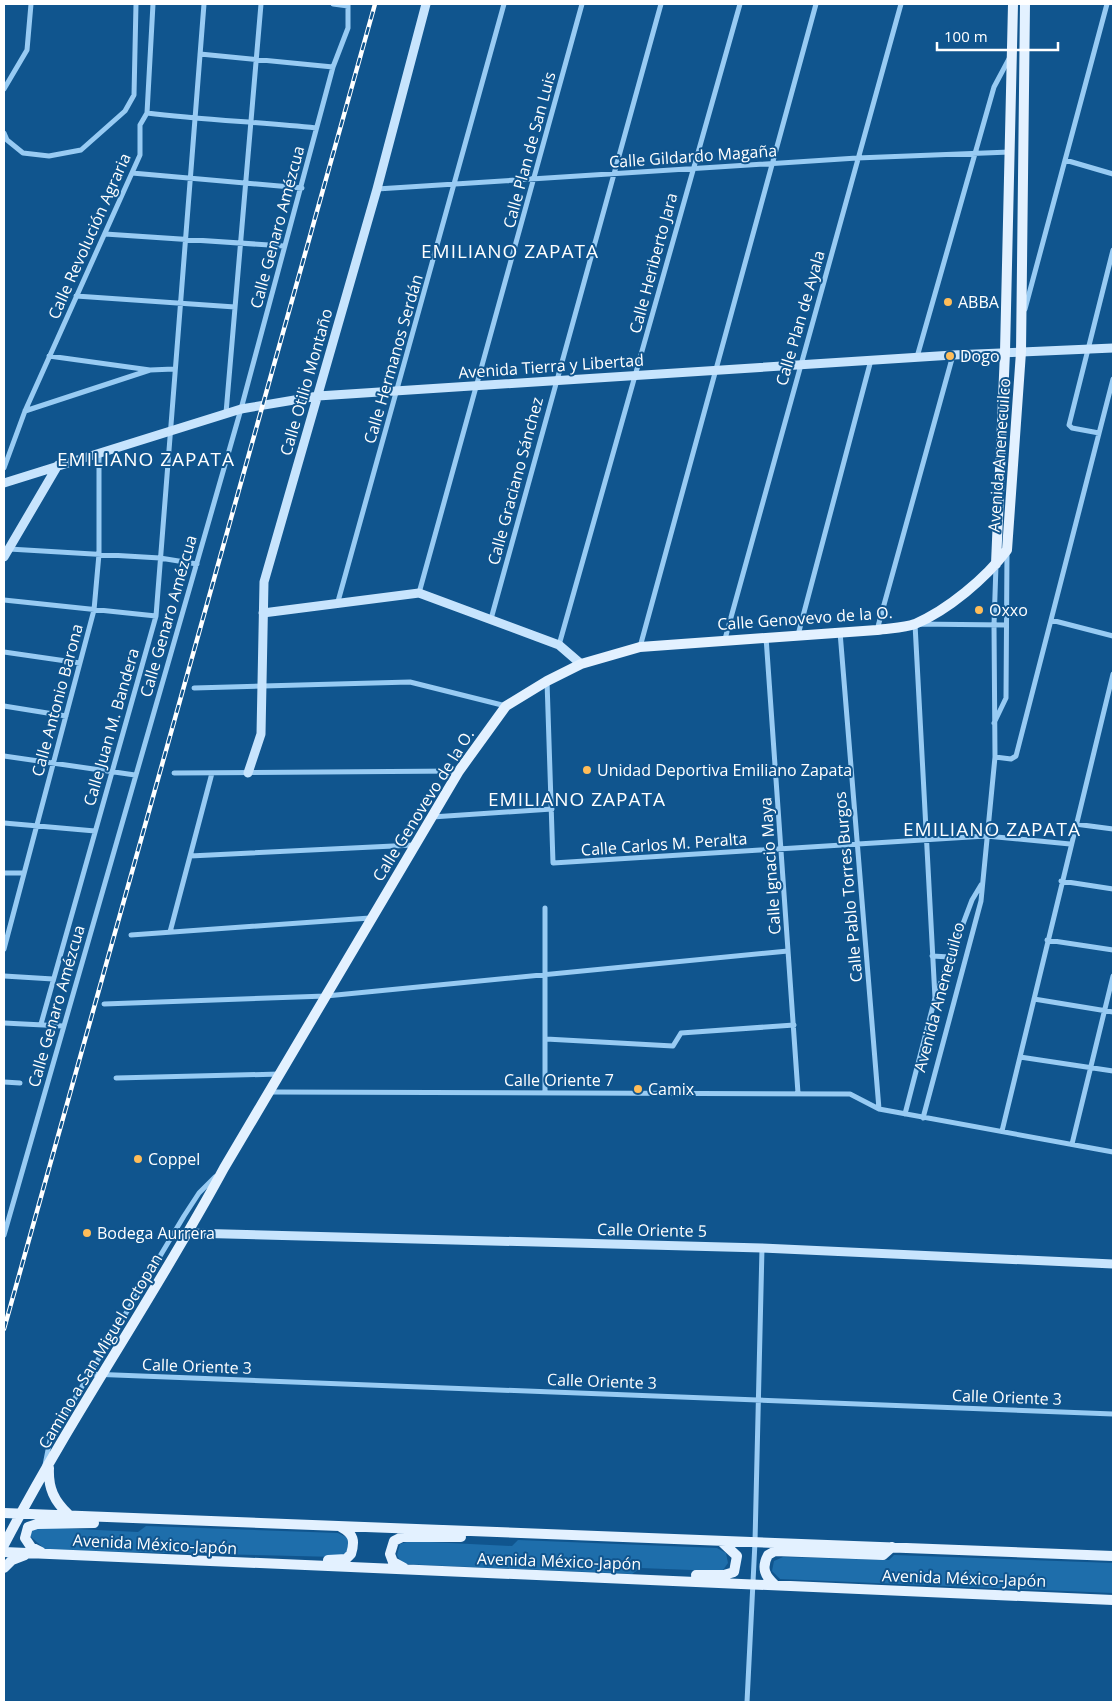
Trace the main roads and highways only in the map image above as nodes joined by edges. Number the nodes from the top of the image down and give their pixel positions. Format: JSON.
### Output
{"nodes":[{"id":1,"x":1013,"y":4,"type":"edge"},
{"id":2,"x":1025,"y":4,"type":"edge"},
{"id":3,"x":1008,"y":550,"type":"joint"},
{"id":4,"x":996,"y":564,"type":"junction"},
{"id":5,"x":326,"y":996,"type":"joint"},
{"id":6,"x":49,"y":1466,"type":"junction"},
{"id":7,"x":4,"y":1513,"type":"edge"},
{"id":8,"x":20,"y":1514,"type":"junction"},
{"id":9,"x":68,"y":1516,"type":"junction"},
{"id":10,"x":142,"y":1518,"type":"junction"},
{"id":11,"x":339,"y":1526,"type":"junction"},
{"id":12,"x":520,"y":1533,"type":"junction"},
{"id":13,"x":721,"y":1541,"type":"junction"},
{"id":14,"x":4,"y":1545,"type":"edge"},
{"id":15,"x":892,"y":1547,"type":"junction"},
{"id":16,"x":4,"y":1552,"type":"edge"},
{"id":17,"x":30,"y":1553,"type":"junction"},
{"id":18,"x":49,"y":1554,"type":"junction"},
{"id":19,"x":1113,"y":1556,"type":"edge"},
{"id":20,"x":285,"y":1565,"type":"junction"},
{"id":21,"x":4,"y":1568,"type":"edge"},
{"id":22,"x":408,"y":1569,"type":"junction"},
{"id":23,"x":635,"y":1579,"type":"junction"},
{"id":24,"x":776,"y":1585,"type":"junction"},
{"id":25,"x":1113,"y":1600,"type":"edge"}],
"edges":[{"from":1,"to":4,"type":"main road","name":"Avenida Anenecuilco"},
{"from":2,"to":3,"type":"main road","name":"Avenida Anenecuilco"},
{"from":3,"to":4,"type":"main road","name":"Calle Genovevo de la O."},
{"from":4,"to":5,"type":"main road","name":"Calle Genovevo de la O."},
{"from":5,"to":6,"type":"main road","name":"Camino a San Miguel Octopan"},
{"from":6,"to":8,"type":"main road","name":"Camino a San Miguel Octopan"},
{"from":6,"to":9,"type":"main road"},
{"from":7,"to":8,"type":"main road","name":"Avenida México-Japón"},
{"from":8,"to":9,"type":"main road","name":"Avenida México-Japón"},
{"from":8,"to":14,"type":"main road","name":"Camino a San Miguel Octopan"},
{"from":9,"to":10,"type":"main road","name":"Avenida México-Japón"},
{"from":10,"to":11,"type":"main road","name":"Avenida México-Japón"},
{"from":10,"to":18,"type":"main road"},
{"from":11,"to":12,"type":"main road","name":"Avenida México-Japón"},
{"from":11,"to":20,"type":"main road"},
{"from":12,"to":13,"type":"main road","name":"Avenida México-Japón"},
{"from":12,"to":22,"type":"main road"},
{"from":13,"to":15,"type":"main road","name":"Avenida México-Japón"},
{"from":13,"to":23,"type":"main road"},
{"from":15,"to":19,"type":"main road","name":"Avenida México-Japón"},
{"from":15,"to":24,"type":"main road"},
{"from":16,"to":17,"type":"main road","name":"Avenida México-Japón"},
{"from":17,"to":18,"type":"main road","name":"Avenida México-Japón"},
{"from":17,"to":21,"type":"main road"},
{"from":18,"to":20,"type":"main road","name":"Avenida México-Japón"},
{"from":20,"to":22,"type":"main road","name":"Avenida México-Japón"},
{"from":22,"to":23,"type":"main road","name":"Avenida México-Japón"},
{"from":23,"to":24,"type":"main road","name":"Avenida México-Japón"},
{"from":24,"to":25,"type":"main road","name":"Avenida México-Japón"}]}
